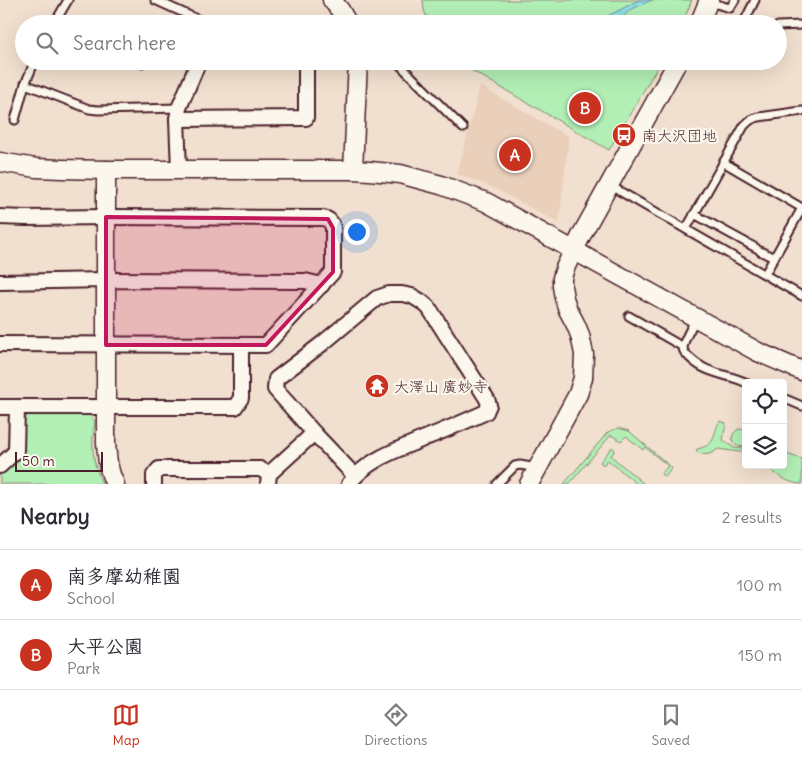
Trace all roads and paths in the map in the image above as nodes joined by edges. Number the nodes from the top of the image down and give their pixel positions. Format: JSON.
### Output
{"nodes":[{"id":1,"x":68,"y":0,"type":"edge"},
{"id":2,"x":155,"y":0,"type":"edge"},
{"id":3,"x":332,"y":0,"type":"edge"},
{"id":4,"x":735,"y":0,"type":"edge"},
{"id":5,"x":755,"y":0,"type":"edge"},
{"id":6,"x":709,"y":1,"type":"edge"},
{"id":7,"x":59,"y":15,"type":"edge"},
{"id":8,"x":188,"y":15,"type":"edge"},
{"id":9,"x":343,"y":15,"type":"edge"},
{"id":10,"x":703,"y":15,"type":"edge"},
{"id":11,"x":748,"y":15,"type":"edge"},
{"id":12,"x":802,"y":25,"type":"edge"},
{"id":13,"x":787,"y":26,"type":"edge"},
{"id":14,"x":32,"y":70,"type":"edge"},
{"id":15,"x":195,"y":70,"type":"edge"},
{"id":16,"x":306,"y":70,"type":"edge"},
{"id":17,"x":358,"y":70,"type":"edge"},
{"id":18,"x":405,"y":70,"type":"edge"},
{"id":19,"x":673,"y":70,"type":"edge"},
{"id":20,"x":25,"y":84,"type":"junction"},
{"id":21,"x":802,"y":111,"type":"edge"},
{"id":22,"x":178,"y":114,"type":"junction"},
{"id":23,"x":15,"y":120,"type":"dead end"},
{"id":24,"x":463,"y":128,"type":"dead end"},
{"id":25,"x":0,"y":162,"type":"edge"},
{"id":26,"x":723,"y":162,"type":"junction"},
{"id":27,"x":106,"y":170,"type":"junction"},
{"id":28,"x":179,"y":170,"type":"junction"},
{"id":29,"x":353,"y":170,"type":"junction"},
{"id":30,"x":609,"y":185,"type":"junction"},
{"id":31,"x":802,"y":208,"type":"edge"},
{"id":32,"x":694,"y":214,"type":"junction"},
{"id":33,"x":0,"y":217,"type":"edge"},
{"id":34,"x":106,"y":217,"type":"junction"},
{"id":35,"x":686,"y":229,"type":"junction"},
{"id":36,"x":574,"y":250,"type":"junction"},
{"id":37,"x":774,"y":258,"type":"junction"},
{"id":38,"x":764,"y":274,"type":"junction"},
{"id":39,"x":106,"y":280,"type":"junction"},
{"id":40,"x":0,"y":282,"type":"edge"},
{"id":41,"x":322,"y":285,"type":"junction"},
{"id":42,"x":802,"y":296,"type":"edge"},
{"id":43,"x":628,"y":316,"type":"dead end"},
{"id":44,"x":696,"y":318,"type":"junction"},
{"id":45,"x":0,"y":344,"type":"edge"},
{"id":46,"x":106,"y":344,"type":"junction"},
{"id":47,"x":241,"y":345,"type":"junction"},
{"id":48,"x":683,"y":347,"type":"junction"},
{"id":49,"x":802,"y":371,"type":"edge"},
{"id":50,"x":742,"y":381,"type":"edge"},
{"id":51,"x":787,"y":400,"type":"edge"},
{"id":52,"x":802,"y":406,"type":"edge"},
{"id":53,"x":0,"y":407,"type":"edge"},
{"id":54,"x":16,"y":407,"type":"junction"},
{"id":55,"x":106,"y":407,"type":"junction"},
{"id":56,"x":314,"y":433,"type":"junction"},
{"id":57,"x":0,"y":466,"type":"edge"},
{"id":58,"x":538,"y":468,"type":"junction"},
{"id":59,"x":268,"y":479,"type":"edge"},
{"id":60,"x":352,"y":480,"type":"edge"},
{"id":61,"x":115,"y":484,"type":"edge"},
{"id":62,"x":154,"y":484,"type":"edge"},
{"id":63,"x":497,"y":484,"type":"edge"},
{"id":64,"x":530,"y":484,"type":"edge"}],
"edges":[{"from":1,"to":7,"type":"lane"},
{"from":2,"to":8,"type":"lane"},
{"from":3,"to":9,"type":"street"},
{"from":4,"to":6,"type":"lane"},
{"from":5,"to":11,"type":"lane"},
{"from":6,"to":10,"type":"street"},
{"from":12,"to":13,"type":"lane"},
{"from":14,"to":20,"type":"lane"},
{"from":15,"to":22,"type":"street"},
{"from":16,"to":22,"type":"street"},
{"from":17,"to":29,"type":"street"},
{"from":18,"to":24,"type":"lane"},
{"from":19,"to":30,"type":"street"},
{"from":20,"to":22,"type":"lane"},
{"from":20,"to":23,"type":"lane"},
{"from":21,"to":26,"type":"lane"},
{"from":22,"to":28,"type":"street"},
{"from":25,"to":27,"type":"street"},
{"from":26,"to":31,"type":"lane"},
{"from":26,"to":32,"type":"lane"},
{"from":27,"to":28,"type":"street"},
{"from":27,"to":34,"type":"street"},
{"from":28,"to":29,"type":"street"},
{"from":29,"to":36,"type":"street"},
{"from":30,"to":35,"type":"lane"},
{"from":30,"to":36,"type":"street"},
{"from":31,"to":37,"type":"lane"},
{"from":32,"to":35,"type":"lane"},
{"from":32,"to":37,"type":"lane"},
{"from":33,"to":34,"type":"street"},
{"from":34,"to":39,"type":"street"},
{"from":34,"to":41,"type":"street"},
{"from":35,"to":38,"type":"lane"},
{"from":36,"to":44,"type":"street"},
{"from":36,"to":58,"type":"street"},
{"from":37,"to":38,"type":"lane"},
{"from":38,"to":42,"type":"lane"},
{"from":39,"to":40,"type":"street"},
{"from":39,"to":41,"type":"street"},
{"from":39,"to":46,"type":"street"},
{"from":41,"to":47,"type":"street"},
{"from":43,"to":48,"type":"lane"},
{"from":44,"to":48,"type":"lane"},
{"from":44,"to":49,"type":"street"},
{"from":45,"to":46,"type":"street"},
{"from":46,"to":47,"type":"street"},
{"from":46,"to":55,"type":"street"},
{"from":47,"to":55,"type":"street"},
{"from":48,"to":50,"type":"lane"},
{"from":51,"to":52,"type":"lane"},
{"from":53,"to":54,"type":"street"},
{"from":54,"to":55,"type":"street"},
{"from":54,"to":57,"type":"street"},
{"from":55,"to":61,"type":"street"},
{"from":56,"to":59,"type":"street"},
{"from":56,"to":60,"type":"street"},
{"from":56,"to":60,"type":"street"},
{"from":58,"to":63,"type":"lane"},
{"from":58,"to":64,"type":"street"},
{"from":59,"to":62,"type":"street"}]}
